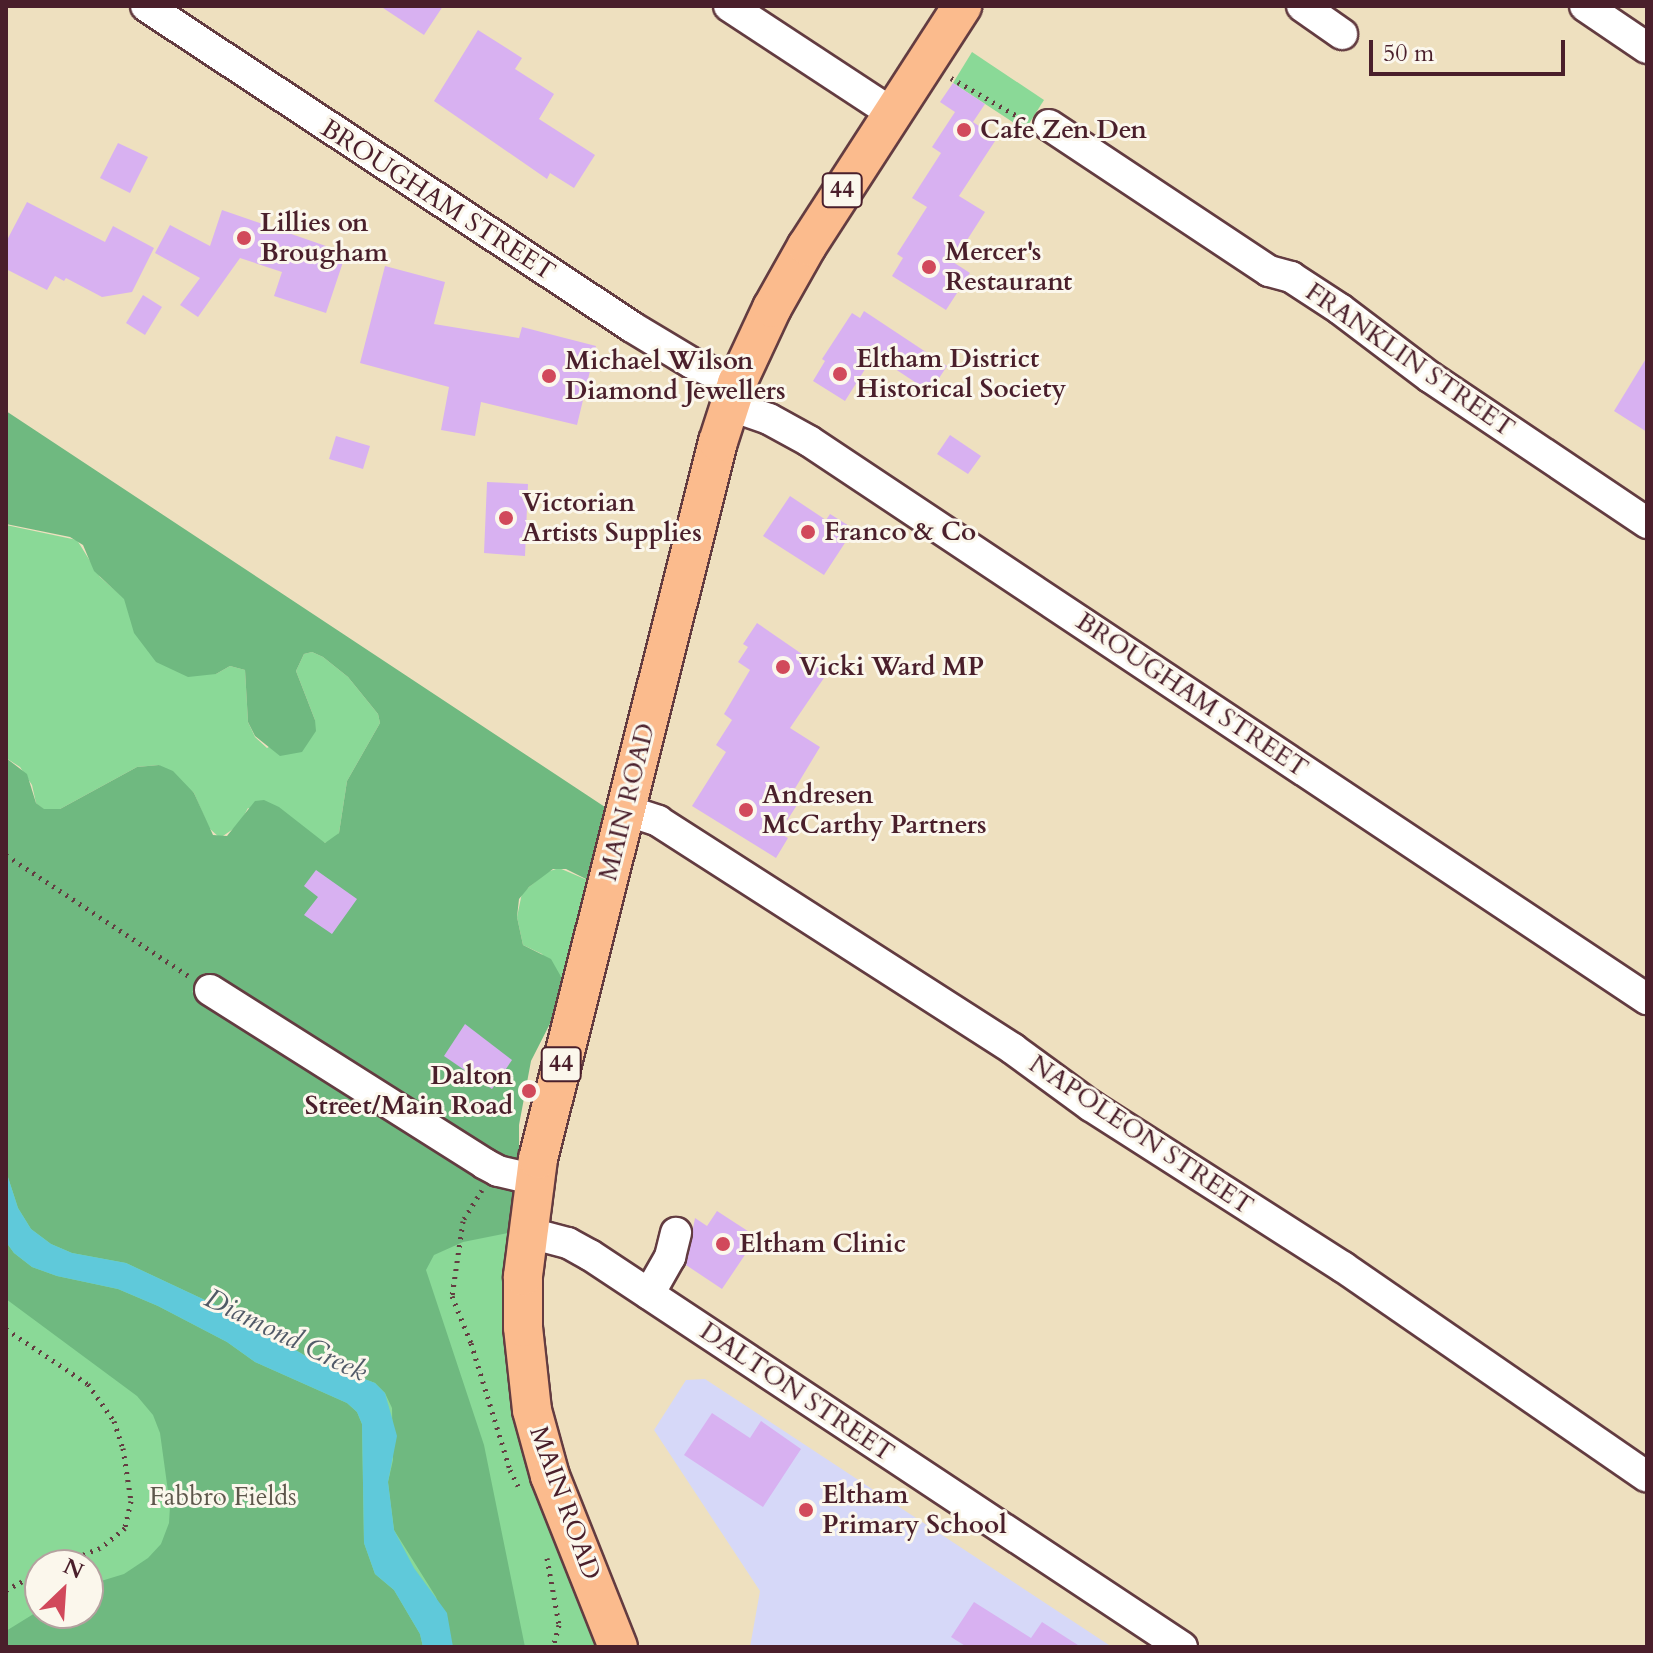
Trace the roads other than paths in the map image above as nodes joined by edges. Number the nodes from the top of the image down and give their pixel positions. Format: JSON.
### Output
{"nodes":[{"id":1,"x":146,"y":6,"type":"edge"},
{"id":2,"x":729,"y":6,"type":"edge"},
{"id":3,"x":962,"y":6,"type":"edge"},
{"id":4,"x":1302,"y":6,"type":"edge"},
{"id":5,"x":1585,"y":6,"type":"edge"},
{"id":6,"x":1342,"y":34,"type":"dead end"},
{"id":7,"x":1647,"y":48,"type":"edge"},
{"id":8,"x":892,"y":113,"type":"junction"},
{"id":9,"x":1049,"y":125,"type":"road end"},
{"id":10,"x":733,"y":394,"type":"junction"},
{"id":11,"x":1647,"y":523,"type":"edge"},
{"id":12,"x":625,"y":810,"type":"junction"},
{"id":13,"x":210,"y":990,"type":"road end"},
{"id":14,"x":1647,"y":999,"type":"edge"},
{"id":15,"x":534,"y":1179,"type":"junction"},
{"id":16,"x":526,"y":1232,"type":"junction"},
{"id":17,"x":676,"y":1233,"type":"dead end"},
{"id":18,"x":649,"y":1294,"type":"junction"},
{"id":19,"x":1647,"y":1477,"type":"edge"},
{"id":20,"x":618,"y":1647,"type":"edge"},
{"id":21,"x":1182,"y":1647,"type":"edge"}],
"edges":[{"from":1,"to":10,"type":"street","name":"BROUGHAM STREET"},
{"from":2,"to":8,"type":"street"},
{"from":3,"to":8,"type":"main road","name":"MAIN ROAD","number":"44"},
{"from":4,"to":6,"type":"street"},
{"from":5,"to":7,"type":"street"},
{"from":8,"to":10,"type":"main road","name":"MAIN ROAD","number":"44"},
{"from":9,"to":11,"type":"street","name":"FRANKLIN STREET"},
{"from":10,"to":12,"type":"main road","name":"MAIN ROAD","number":"44"},
{"from":10,"to":14,"type":"street","name":"BROUGHAM STREET"},
{"from":12,"to":15,"type":"main road","name":"MAIN ROAD","number":"44"},
{"from":12,"to":19,"type":"street","name":"NAPOLEON STREET"},
{"from":13,"to":15,"type":"street"},
{"from":15,"to":16,"type":"main road","name":"MAIN ROAD","number":"44"},
{"from":16,"to":18,"type":"street","name":"DALTON STREET"},
{"from":16,"to":20,"type":"main road","name":"MAIN ROAD","number":"44"},
{"from":17,"to":18,"type":"street"},
{"from":18,"to":21,"type":"street","name":"DALTON STREET"}]}
